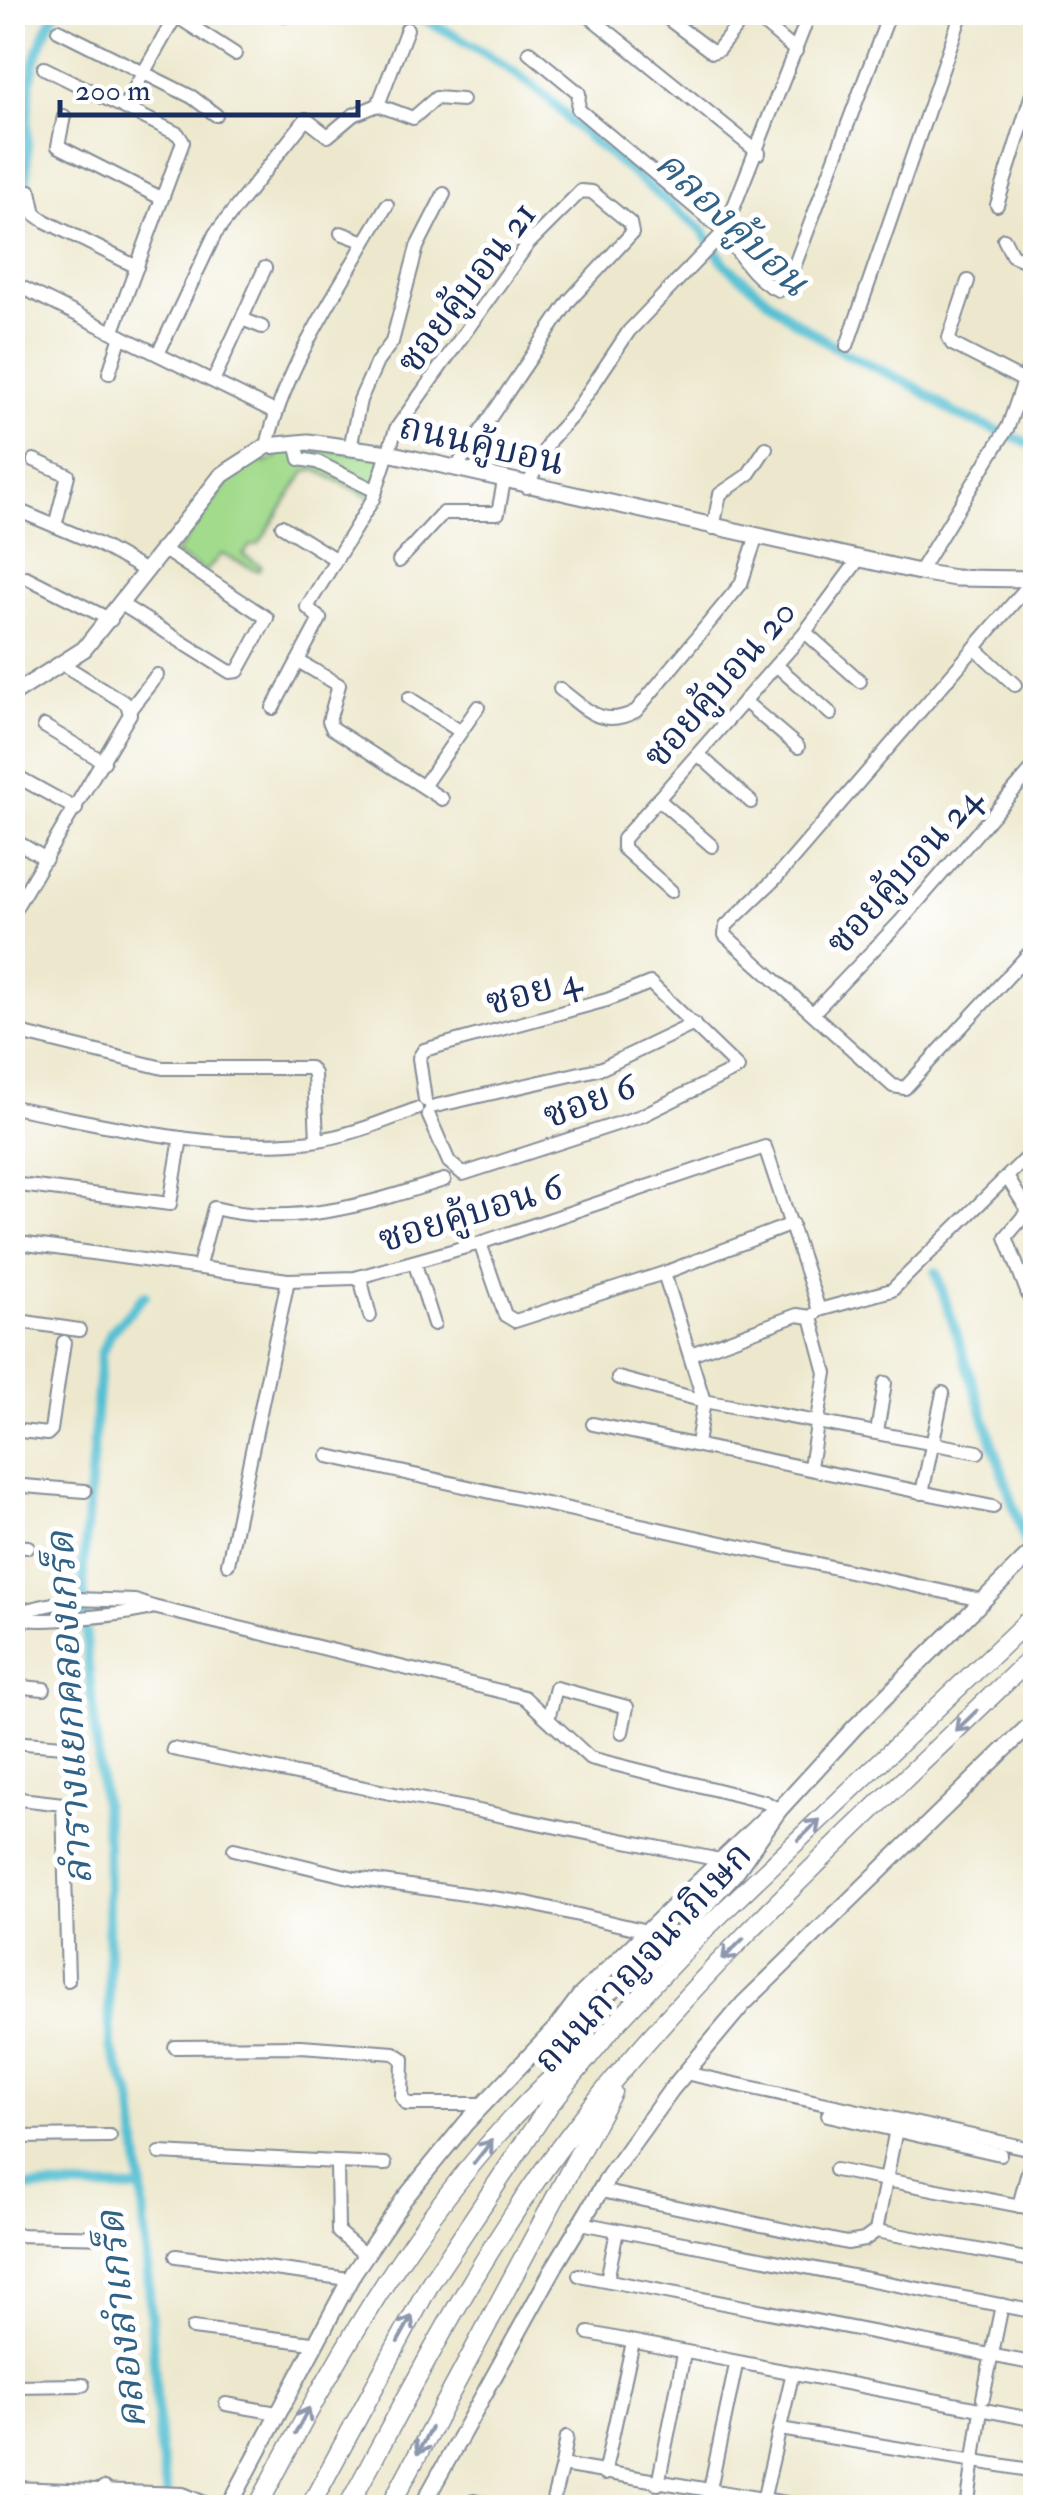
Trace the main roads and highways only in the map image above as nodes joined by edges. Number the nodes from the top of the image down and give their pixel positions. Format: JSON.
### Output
{"nodes":[{"id":1,"x":1035,"y":579,"type":"edge"},
{"id":2,"x":12,"y":695,"type":"edge"},
{"id":3,"x":1036,"y":1548,"type":"edge"},
{"id":4,"x":1030,"y":1617,"type":"edge"},
{"id":5,"x":1036,"y":1653,"type":"edge"},
{"id":6,"x":1036,"y":1719,"type":"edge"},
{"id":7,"x":779,"y":1810,"type":"junction"},
{"id":8,"x":628,"y":1948,"type":"junction"},
{"id":9,"x":645,"y":1968,"type":"junction"},
{"id":10,"x":616,"y":2023,"type":"junction"},
{"id":11,"x":556,"y":2028,"type":"junction"},
{"id":12,"x":616,"y":2077,"type":"junction"},
{"id":13,"x":228,"y":2508,"type":"edge"},
{"id":14,"x":257,"y":2508,"type":"edge"},
{"id":15,"x":309,"y":2508,"type":"edge"},
{"id":16,"x":347,"y":2508,"type":"edge"},
{"id":17,"x":389,"y":2508,"type":"edge"},
{"id":18,"x":421,"y":2508,"type":"edge"}],
"edges":[{"from":1,"to":2,"type":"main road","name":"ถนนคู้บอน"},
{"from":3,"to":7,"type":"main road"},
{"from":10,"to":4,"type":"highway","name":"ถนนกาญจนาภิเษก","one_way":true},
{"from":5,"to":12,"type":"highway","name":"ถนนกาญจนาภิเษก","one_way":true},
{"from":6,"to":18,"type":"main road"},
{"from":7,"to":8,"type":"main road"},
{"from":7,"to":9,"type":"main road"},
{"from":8,"to":9,"type":"main road"},
{"from":8,"to":11,"type":"main road"},
{"from":9,"to":11,"type":"main road"},
{"from":14,"to":10,"type":"highway","one_way":true},
{"from":15,"to":10,"type":"highway","name":"ถนนกาญจนาภิเษก","one_way":true},
{"from":11,"to":13,"type":"main road"},
{"from":12,"to":16,"type":"highway","name":"ถนนกาญจนาภิเษก"},
{"from":12,"to":17,"type":"highway","one_way":true}]}
